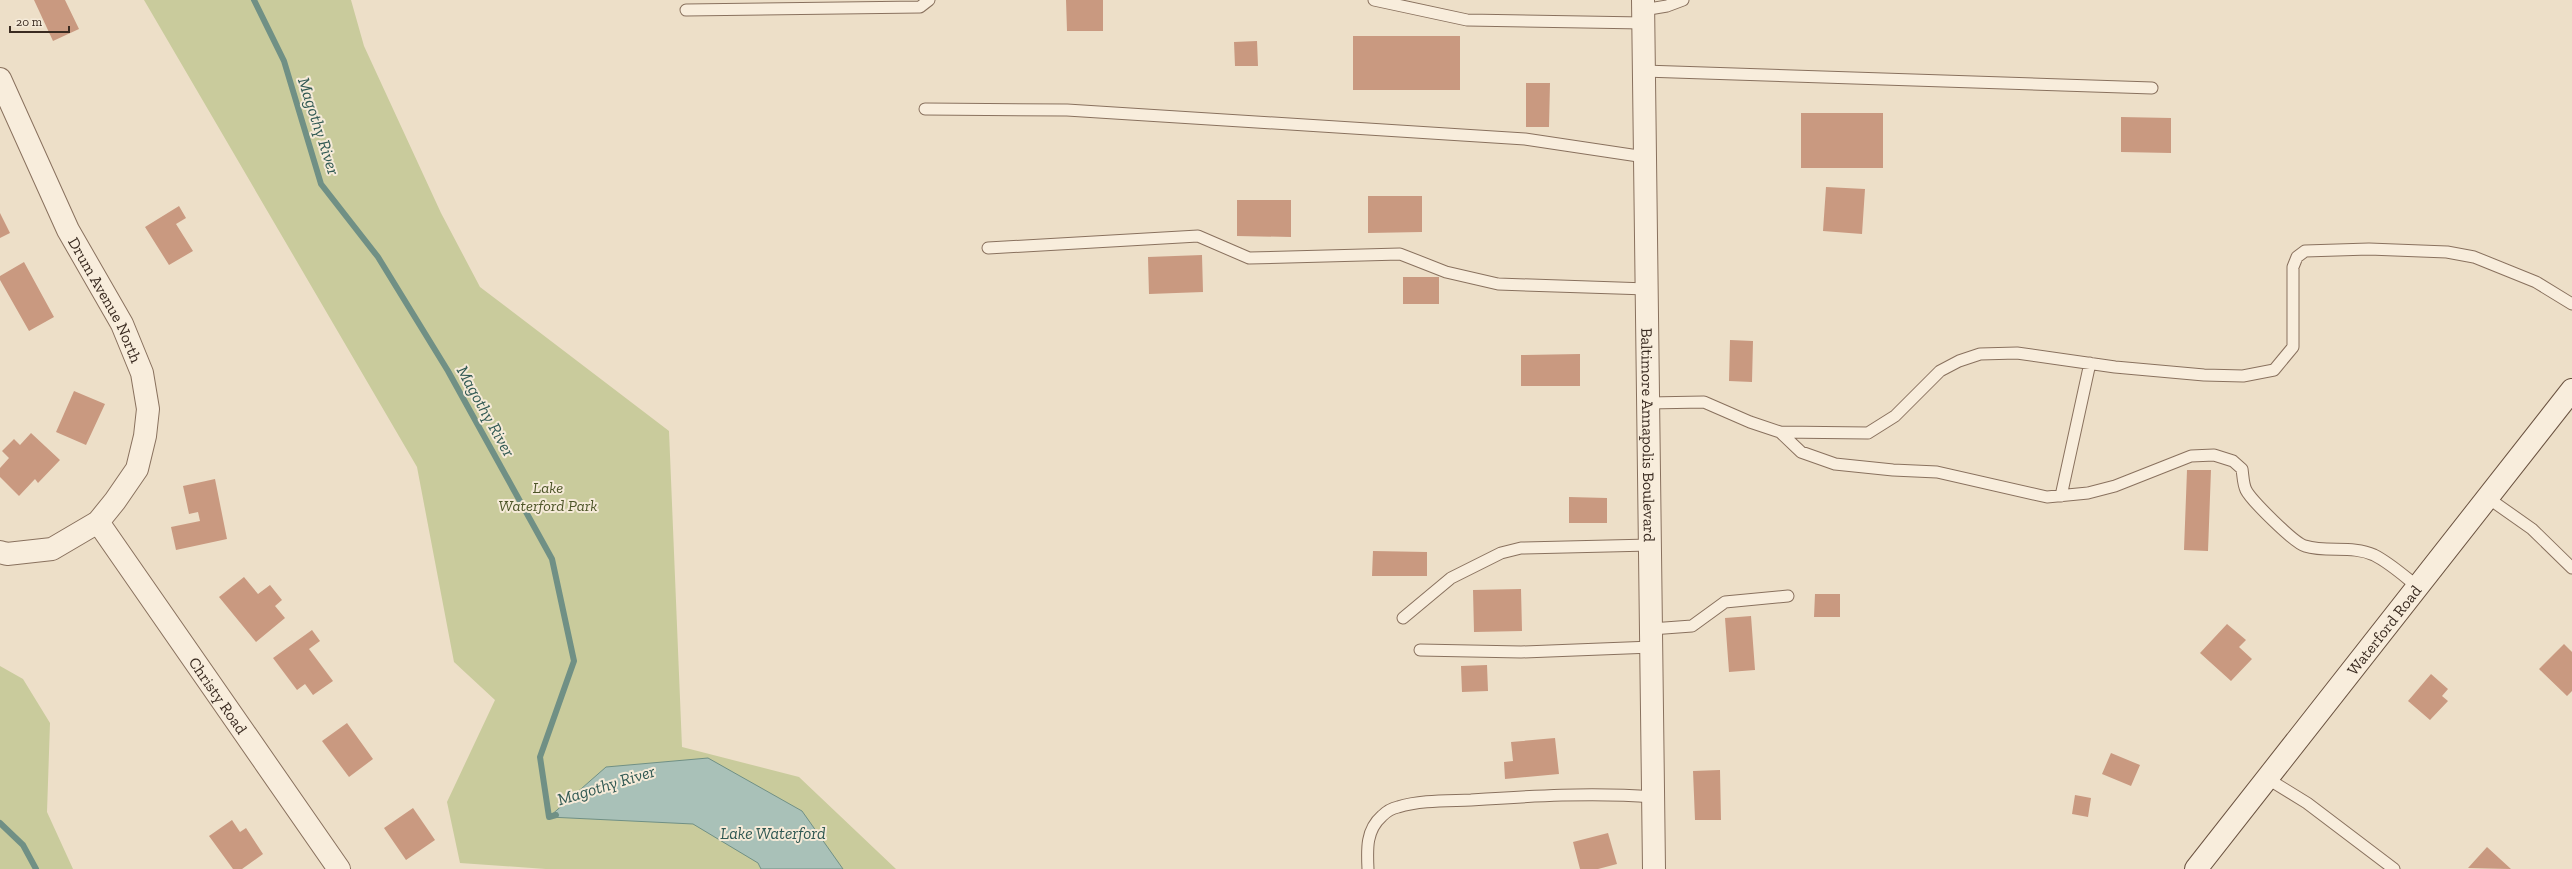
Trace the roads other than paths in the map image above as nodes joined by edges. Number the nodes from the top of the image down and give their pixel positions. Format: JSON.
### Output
{"nodes":[{"id":1,"x":928,"y":0,"type":"edge"},
{"id":2,"x":1374,"y":0,"type":"edge"},
{"id":3,"x":1683,"y":0,"type":"edge"},
{"id":4,"x":686,"y":10,"type":"dead end"},
{"id":5,"x":1643,"y":11,"type":"edge"},
{"id":6,"x":1644,"y":71,"type":"junction"},
{"id":7,"x":0,"y":79,"type":"edge"},
{"id":8,"x":2152,"y":88,"type":"dead end"},
{"id":9,"x":924,"y":109,"type":"dead end"},
{"id":10,"x":1645,"y":157,"type":"junction"},
{"id":11,"x":988,"y":248,"type":"dead end"},
{"id":12,"x":1647,"y":288,"type":"junction"},
{"id":13,"x":2572,"y":304,"type":"edge"},
{"id":14,"x":2090,"y":364,"type":"junction"},
{"id":15,"x":2569,"y":400,"type":"edge"},
{"id":16,"x":1648,"y":403,"type":"junction"},
{"id":17,"x":1780,"y":432,"type":"junction"},
{"id":18,"x":2061,"y":496,"type":"junction"},
{"id":19,"x":2488,"y":498,"type":"junction"},
{"id":20,"x":98,"y":522,"type":"junction"},
{"id":21,"x":1650,"y":545,"type":"junction"},
{"id":22,"x":0,"y":552,"type":"edge"},
{"id":23,"x":2572,"y":568,"type":"edge"},
{"id":24,"x":2418,"y":587,"type":"junction"},
{"id":25,"x":1788,"y":596,"type":"dead end"},
{"id":26,"x":1403,"y":618,"type":"dead end"},
{"id":27,"x":1652,"y":638,"type":"junction"},
{"id":28,"x":1420,"y":650,"type":"dead end"},
{"id":29,"x":2268,"y":779,"type":"junction"},
{"id":30,"x":1653,"y":797,"type":"junction"},
{"id":31,"x":339,"y":869,"type":"edge"},
{"id":32,"x":1368,"y":869,"type":"edge"},
{"id":33,"x":1654,"y":869,"type":"edge"},
{"id":34,"x":2196,"y":869,"type":"edge"},
{"id":35,"x":2394,"y":869,"type":"edge"}],
"edges":[{"from":1,"to":4,"type":"lane"},
{"from":2,"to":5,"type":"lane"},
{"from":3,"to":5,"type":"lane"},
{"from":5,"to":6,"type":"street","name":"Baltimore Annapolis Boulevard"},
{"from":6,"to":8,"type":"lane"},
{"from":6,"to":10,"type":"street","name":"Baltimore Annapolis Boulevard"},
{"from":7,"to":20,"type":"street","name":"Drum Avenue North"},
{"from":9,"to":10,"type":"lane"},
{"from":10,"to":12,"type":"street","name":"Baltimore Annapolis Boulevard"},
{"from":11,"to":12,"type":"lane"},
{"from":12,"to":16,"type":"street","name":"Baltimore Annapolis Boulevard"},
{"from":13,"to":14,"type":"lane"},
{"from":14,"to":17,"type":"lane"},
{"from":14,"to":18,"type":"lane"},
{"from":15,"to":19,"type":"street","name":"Waterford Road"},
{"from":16,"to":17,"type":"lane"},
{"from":16,"to":21,"type":"street","name":"Baltimore Annapolis Boulevard"},
{"from":17,"to":18,"type":"lane"},
{"from":18,"to":24,"type":"lane"},
{"from":19,"to":23,"type":"lane"},
{"from":19,"to":24,"type":"street","name":"Waterford Road"},
{"from":20,"to":22,"type":"street"},
{"from":20,"to":31,"type":"street","name":"Christy Road"},
{"from":21,"to":26,"type":"lane"},
{"from":21,"to":27,"type":"street","name":"Baltimore Annapolis Boulevard"},
{"from":24,"to":29,"type":"street","name":"Waterford Road"},
{"from":25,"to":27,"type":"lane"},
{"from":27,"to":28,"type":"lane"},
{"from":27,"to":30,"type":"street","name":"Baltimore Annapolis Boulevard"},
{"from":29,"to":34,"type":"street","name":"Waterford Road"},
{"from":29,"to":35,"type":"lane"},
{"from":30,"to":32,"type":"lane"},
{"from":30,"to":33,"type":"street","name":"Baltimore Annapolis Boulevard"}]}
